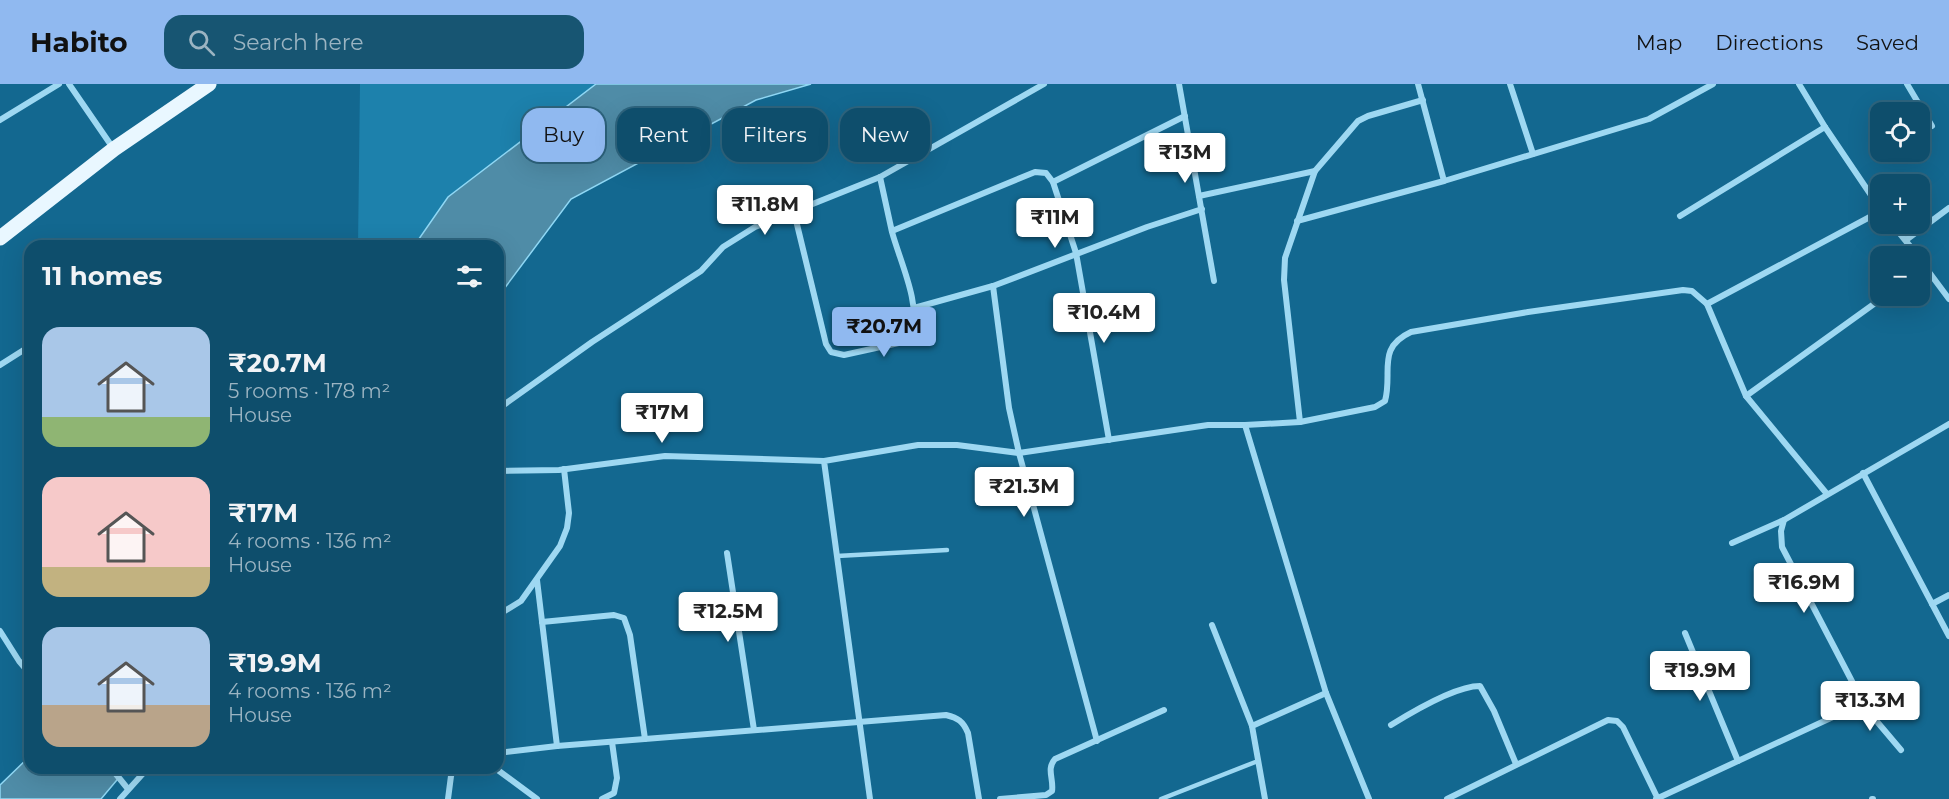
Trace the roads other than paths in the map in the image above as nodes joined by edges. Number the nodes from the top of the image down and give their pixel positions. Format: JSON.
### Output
{"nodes":[{"id":1,"x":59,"y":84,"type":"edge"},
{"id":2,"x":69,"y":84,"type":"edge"},
{"id":3,"x":209,"y":84,"type":"edge"},
{"id":4,"x":1044,"y":84,"type":"edge"},
{"id":5,"x":1179,"y":84,"type":"edge"},
{"id":6,"x":1418,"y":84,"type":"edge"},
{"id":7,"x":1509,"y":84,"type":"edge"},
{"id":8,"x":1695,"y":84,"type":"edge"},
{"id":9,"x":1713,"y":84,"type":"edge"},
{"id":10,"x":1799,"y":84,"type":"edge"},
{"id":11,"x":1907,"y":84,"type":"edge"},
{"id":12,"x":1699,"y":92,"type":"junction"},
{"id":13,"x":1422,"y":100,"type":"junction"},
{"id":14,"x":1185,"y":117,"type":"junction"},
{"id":15,"x":0,"y":120,"type":"edge"},
{"id":16,"x":1932,"y":126,"type":"dead end"},
{"id":17,"x":1825,"y":127,"type":"junction"},
{"id":18,"x":114,"y":149,"type":"junction"},
{"id":19,"x":1533,"y":154,"type":"junction"},
{"id":20,"x":1315,"y":171,"type":"junction"},
{"id":21,"x":880,"y":177,"type":"junction"},
{"id":22,"x":1444,"y":181,"type":"junction"},
{"id":23,"x":1053,"y":182,"type":"junction"},
{"id":24,"x":1870,"y":194,"type":"edge"},
{"id":25,"x":1199,"y":196,"type":"junction"},
{"id":26,"x":1949,"y":208,"type":"edge"},
{"id":27,"x":1202,"y":209,"type":"junction"},
{"id":28,"x":794,"y":212,"type":"junction"},
{"id":29,"x":1680,"y":216,"type":"dead end"},
{"id":30,"x":1870,"y":216,"type":"edge"},
{"id":31,"x":1297,"y":221,"type":"junction"},
{"id":32,"x":892,"y":231,"type":"junction"},
{"id":33,"x":1901,"y":234,"type":"edge"},
{"id":34,"x":0,"y":238,"type":"edge"},
{"id":35,"x":1906,"y":240,"type":"junction"},
{"id":36,"x":1910,"y":246,"type":"edge"},
{"id":37,"x":1076,"y":253,"type":"junction"},
{"id":38,"x":1930,"y":277,"type":"edge"},
{"id":39,"x":1214,"y":281,"type":"dead end"},
{"id":40,"x":993,"y":286,"type":"junction"},
{"id":41,"x":1949,"y":299,"type":"edge"},
{"id":42,"x":1707,"y":304,"type":"junction"},
{"id":43,"x":1871,"y":306,"type":"edge"},
{"id":44,"x":914,"y":308,"type":"junction"},
{"id":45,"x":24,"y":350,"type":"edge"},
{"id":46,"x":0,"y":365,"type":"edge"},
{"id":47,"x":1746,"y":396,"type":"junction"},
{"id":48,"x":504,"y":405,"type":"edge"},
{"id":49,"x":1300,"y":422,"type":"junction"},
{"id":50,"x":1949,"y":424,"type":"edge"},
{"id":51,"x":1245,"y":425,"type":"junction"},
{"id":52,"x":1109,"y":440,"type":"junction"},
{"id":53,"x":1019,"y":453,"type":"junction"},
{"id":54,"x":824,"y":461,"type":"junction"},
{"id":55,"x":564,"y":469,"type":"junction"},
{"id":56,"x":504,"y":471,"type":"edge"},
{"id":57,"x":1863,"y":473,"type":"junction"},
{"id":58,"x":1827,"y":494,"type":"junction"},
{"id":59,"x":1784,"y":520,"type":"junction"},
{"id":60,"x":1732,"y":543,"type":"dead end"},
{"id":61,"x":947,"y":549,"type":"dead end"},
{"id":62,"x":727,"y":553,"type":"dead end"},
{"id":63,"x":837,"y":556,"type":"junction"},
{"id":64,"x":537,"y":580,"type":"junction"},
{"id":65,"x":1949,"y":595,"type":"edge"},
{"id":66,"x":1932,"y":604,"type":"junction"},
{"id":67,"x":504,"y":611,"type":"edge"},
{"id":68,"x":542,"y":622,"type":"junction"},
{"id":69,"x":1212,"y":626,"type":"dead end"},
{"id":70,"x":0,"y":631,"type":"edge"},
{"id":71,"x":1685,"y":633,"type":"dead end"},
{"id":72,"x":1949,"y":636,"type":"edge"},
{"id":73,"x":24,"y":667,"type":"edge"},
{"id":74,"x":1326,"y":693,"type":"junction"},
{"id":75,"x":1857,"y":698,"type":"junction"},
{"id":76,"x":1164,"y":710,"type":"dead end"},
{"id":77,"x":858,"y":722,"type":"junction"},
{"id":78,"x":1392,"y":725,"type":"dead end"},
{"id":79,"x":1252,"y":726,"type":"junction"},
{"id":80,"x":754,"y":730,"type":"junction"},
{"id":81,"x":645,"y":739,"type":"junction"},
{"id":82,"x":1097,"y":741,"type":"junction"},
{"id":83,"x":612,"y":742,"type":"junction"},
{"id":84,"x":558,"y":746,"type":"junction"},
{"id":85,"x":1901,"y":750,"type":"dead end"},
{"id":86,"x":504,"y":752,"type":"edge"},
{"id":87,"x":1258,"y":761,"type":"junction"},
{"id":88,"x":1738,"y":761,"type":"junction"},
{"id":89,"x":1516,"y":764,"type":"junction"},
{"id":90,"x":116,"y":774,"type":"edge"},
{"id":91,"x":142,"y":774,"type":"edge"},
{"id":92,"x":452,"y":774,"type":"edge"},
{"id":93,"x":503,"y":774,"type":"edge"},
{"id":94,"x":128,"y":788,"type":"junction"},
{"id":95,"x":120,"y":799,"type":"edge"},
{"id":96,"x":448,"y":799,"type":"edge"},
{"id":97,"x":537,"y":799,"type":"edge"},
{"id":98,"x":602,"y":799,"type":"edge"},
{"id":99,"x":870,"y":799,"type":"edge"},
{"id":100,"x":979,"y":799,"type":"edge"},
{"id":101,"x":1000,"y":799,"type":"edge"},
{"id":102,"x":1161,"y":799,"type":"edge"},
{"id":103,"x":1265,"y":799,"type":"edge"},
{"id":104,"x":1369,"y":799,"type":"edge"},
{"id":105,"x":1447,"y":799,"type":"edge"},
{"id":106,"x":1657,"y":799,"type":"edge"}],
"edges":[{"from":1,"to":15,"type":"street"},
{"from":2,"to":18,"type":"street"},
{"from":3,"to":18,"type":"main road"},
{"from":4,"to":21,"type":"street"},
{"from":5,"to":14,"type":"street"},
{"from":6,"to":13,"type":"street"},
{"from":7,"to":19,"type":"street"},
{"from":8,"to":12,"type":"street"},
{"from":9,"to":12,"type":"street"},
{"from":10,"to":17,"type":"street"},
{"from":11,"to":16,"type":"street"},
{"from":12,"to":19,"type":"street"},
{"from":13,"to":20,"type":"street"},
{"from":13,"to":22,"type":"street"},
{"from":14,"to":23,"type":"street"},
{"from":14,"to":25,"type":"street"},
{"from":17,"to":24,"type":"street"},
{"from":17,"to":29,"type":"street"},
{"from":18,"to":34,"type":"main road"},
{"from":19,"to":22,"type":"street"},
{"from":20,"to":25,"type":"street"},
{"from":20,"to":31,"type":"street"},
{"from":21,"to":28,"type":"street"},
{"from":21,"to":32,"type":"street"},
{"from":22,"to":31,"type":"street"},
{"from":23,"to":32,"type":"street"},
{"from":23,"to":37,"type":"street"},
{"from":25,"to":27,"type":"street"},
{"from":26,"to":35,"type":"street"},
{"from":27,"to":37,"type":"street"},
{"from":27,"to":39,"type":"street"},
{"from":28,"to":44,"type":"street"},
{"from":28,"to":48,"type":"street"},
{"from":30,"to":42,"type":"street"},
{"from":31,"to":49,"type":"street"},
{"from":32,"to":44,"type":"street"},
{"from":33,"to":35,"type":"street"},
{"from":35,"to":36,"type":"street"},
{"from":37,"to":40,"type":"street"},
{"from":37,"to":52,"type":"street"},
{"from":38,"to":41,"type":"street"},
{"from":40,"to":44,"type":"street"},
{"from":40,"to":53,"type":"street"},
{"from":42,"to":47,"type":"street"},
{"from":42,"to":49,"type":"street"},
{"from":43,"to":47,"type":"street"},
{"from":45,"to":46,"type":"street"},
{"from":47,"to":58,"type":"street"},
{"from":49,"to":51,"type":"street"},
{"from":50,"to":57,"type":"street"},
{"from":51,"to":52,"type":"street"},
{"from":51,"to":74,"type":"street"},
{"from":52,"to":53,"type":"street"},
{"from":53,"to":54,"type":"street"},
{"from":53,"to":82,"type":"street"},
{"from":54,"to":55,"type":"street"},
{"from":54,"to":63,"type":"street"},
{"from":55,"to":56,"type":"street"},
{"from":55,"to":64,"type":"street"},
{"from":57,"to":58,"type":"street"},
{"from":57,"to":66,"type":"street"},
{"from":58,"to":59,"type":"street"},
{"from":59,"to":60,"type":"street"},
{"from":59,"to":75,"type":"street"},
{"from":61,"to":63,"type":"lane"},
{"from":62,"to":80,"type":"street"},
{"from":63,"to":77,"type":"street"},
{"from":64,"to":67,"type":"street"},
{"from":64,"to":68,"type":"street"},
{"from":65,"to":66,"type":"street"},
{"from":66,"to":72,"type":"street"},
{"from":68,"to":81,"type":"street"},
{"from":68,"to":84,"type":"street"},
{"from":69,"to":79,"type":"street"},
{"from":70,"to":73,"type":"street"},
{"from":71,"to":88,"type":"street"},
{"from":74,"to":79,"type":"street"},
{"from":74,"to":104,"type":"street"},
{"from":75,"to":85,"type":"street"},
{"from":75,"to":88,"type":"street"},
{"from":76,"to":82,"type":"street"},
{"from":77,"to":80,"type":"street"},
{"from":77,"to":99,"type":"street"},
{"from":77,"to":100,"type":"street"},
{"from":78,"to":89,"type":"street"},
{"from":79,"to":87,"type":"street"},
{"from":80,"to":81,"type":"street"},
{"from":81,"to":83,"type":"street"},
{"from":82,"to":101,"type":"street"},
{"from":83,"to":84,"type":"street"},
{"from":83,"to":98,"type":"street"},
{"from":84,"to":86,"type":"street"},
{"from":87,"to":102,"type":"lane"},
{"from":87,"to":103,"type":"street"},
{"from":88,"to":106,"type":"street"},
{"from":89,"to":105,"type":"street"},
{"from":89,"to":106,"type":"street"},
{"from":90,"to":94,"type":"street"},
{"from":91,"to":94,"type":"street"},
{"from":92,"to":96,"type":"street"},
{"from":93,"to":97,"type":"street"},
{"from":94,"to":95,"type":"street"}]}
